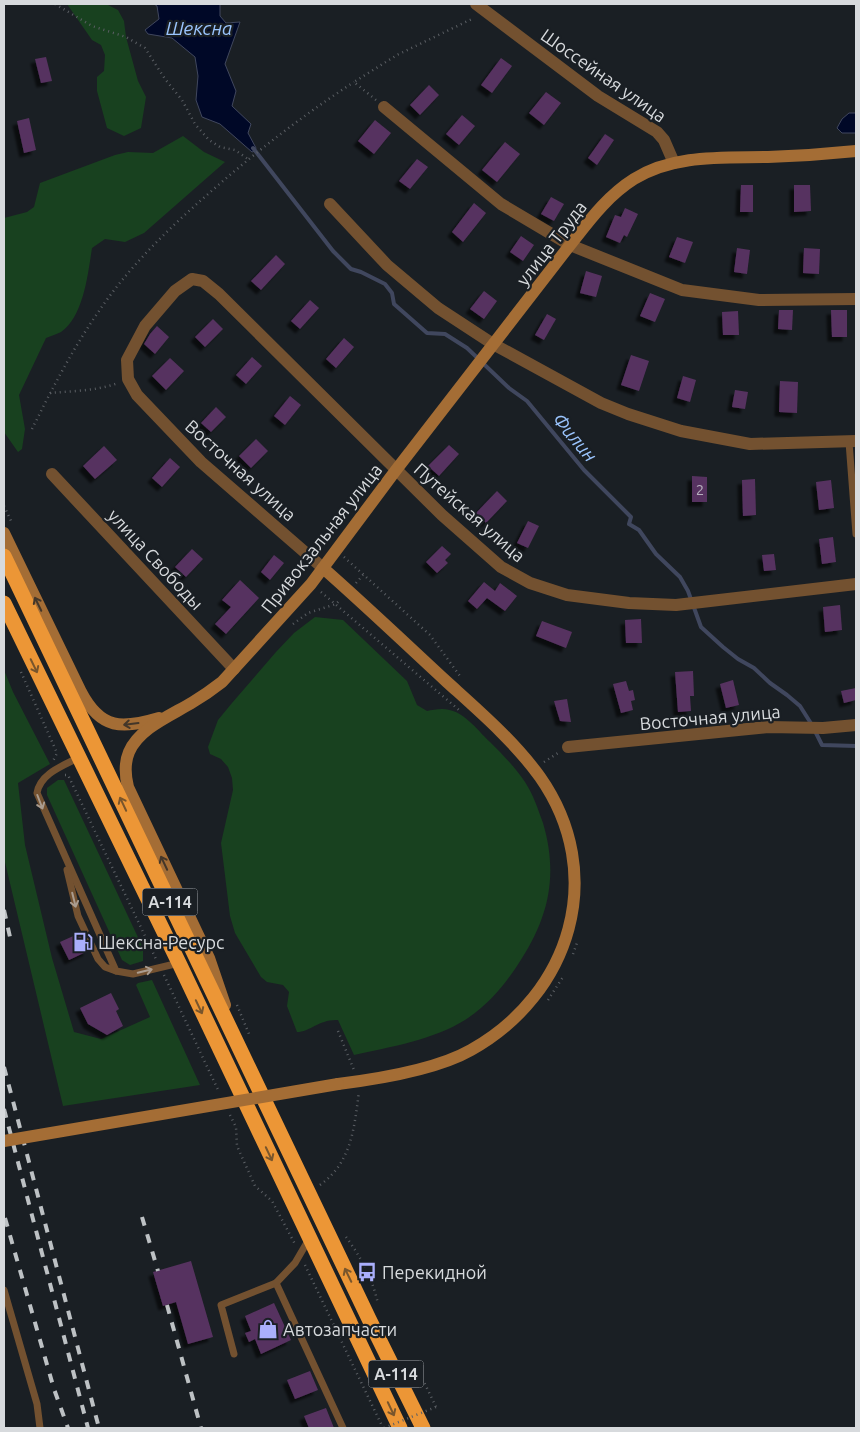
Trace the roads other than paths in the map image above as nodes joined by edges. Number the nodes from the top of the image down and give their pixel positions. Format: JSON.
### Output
{"nodes":[{"id":1,"x":476,"y":4,"type":"edge"},
{"id":2,"x":384,"y":107,"type":"road end"},
{"id":3,"x":856,"y":152,"type":"edge"},
{"id":4,"x":674,"y":163,"type":"junction"},
{"id":5,"x":330,"y":204,"type":"dead end"},
{"id":6,"x":570,"y":245,"type":"junction"},
{"id":7,"x":856,"y":299,"type":"edge"},
{"id":8,"x":493,"y":344,"type":"junction"},
{"id":9,"x":475,"y":369,"type":"joint"},
{"id":10,"x":128,"y":379,"type":"joint"},
{"id":11,"x":853,"y":442,"type":"edge"},
{"id":12,"x":396,"y":470,"type":"junction"},
{"id":13,"x":52,"y":474,"type":"dead end"},
{"id":14,"x":4,"y":533,"type":"edge"},
{"id":15,"x":856,"y":534,"type":"edge"},
{"id":16,"x":4,"y":556,"type":"edge"},
{"id":17,"x":323,"y":568,"type":"junction"},
{"id":18,"x":856,"y":584,"type":"edge"},
{"id":19,"x":4,"y":603,"type":"edge"},
{"id":20,"x":234,"y":669,"type":"junction"},
{"id":21,"x":178,"y":712,"type":"junction"},
{"id":22,"x":856,"y":725,"type":"edge"},
{"id":23,"x":568,"y":747,"type":"road end"},
{"id":24,"x":78,"y":758,"type":"junction"},
{"id":25,"x":62,"y":852,"type":"junction"},
{"id":26,"x":179,"y":963,"type":"junction"},
{"id":27,"x":116,"y":971,"type":"junction"},
{"id":28,"x":242,"y":1054,"type":"junction"},
{"id":29,"x":4,"y":1141,"type":"edge"},
{"id":30,"x":309,"y":1239,"type":"junction"},
{"id":31,"x":276,"y":1282,"type":"junction"},
{"id":32,"x":4,"y":1290,"type":"edge"},
{"id":33,"x":234,"y":1354,"type":"dead end"},
{"id":34,"x":40,"y":1428,"type":"edge"},
{"id":35,"x":343,"y":1428,"type":"edge"},
{"id":36,"x":400,"y":1428,"type":"edge"},
{"id":37,"x":423,"y":1428,"type":"edge"}],
"edges":[{"from":1,"to":4,"type":"street","name":"Шоссейная улица"},
{"from":2,"to":6,"type":"street"},
{"from":3,"to":4,"type":"street"},
{"from":4,"to":6,"type":"street","name":"улица Труда"},
{"from":5,"to":8,"type":"street"},
{"from":6,"to":7,"type":"street"},
{"from":6,"to":8,"type":"street","name":"улица Труда"},
{"from":8,"to":9,"type":"street","name":"улица Труда"},
{"from":8,"to":11,"type":"street"},
{"from":9,"to":12,"type":"street","name":"Привокзальная улица"},
{"from":10,"to":12,"type":"street","name":"Путейская улица"},
{"from":10,"to":17,"type":"street","name":"Восточная улица"},
{"from":11,"to":15,"type":"lane"},
{"from":12,"to":17,"type":"street","name":"Привокзальная улица"},
{"from":12,"to":18,"type":"street","name":"Путейская улица"},
{"from":13,"to":20,"type":"street","name":"улица Свободы"},
{"from":21,"to":14,"type":"street","one_way":true},
{"from":28,"to":16,"type":"highway","number":"А-114","one_way":true},
{"from":17,"to":20,"type":"street","name":"Привокзальная улица"},
{"from":17,"to":29,"type":"street","bridge":true},
{"from":19,"to":24,"type":"highway","number":"А-114","one_way":true},
{"from":20,"to":21,"type":"street","name":"Привокзальная улица"},
{"from":28,"to":21,"type":"street","one_way":true},
{"from":22,"to":23,"type":"street","name":"Восточная улица"},
{"from":24,"to":25,"type":"lane","one_way":true},
{"from":24,"to":26,"type":"highway","number":"А-114"},
{"from":25,"to":27,"type":"lane"},
{"from":25,"to":27,"type":"lane","one_way":true},
{"from":27,"to":26,"type":"lane","one_way":true},
{"from":26,"to":30,"type":"highway","number":"А-114","one_way":true},
{"from":37,"to":28,"type":"highway","number":"А-114","one_way":true},
{"from":30,"to":31,"type":"lane"},
{"from":30,"to":36,"type":"highway","number":"А-114","one_way":true},
{"from":31,"to":33,"type":"lane"},
{"from":31,"to":35,"type":"lane"},
{"from":32,"to":34,"type":"lane"}]}
